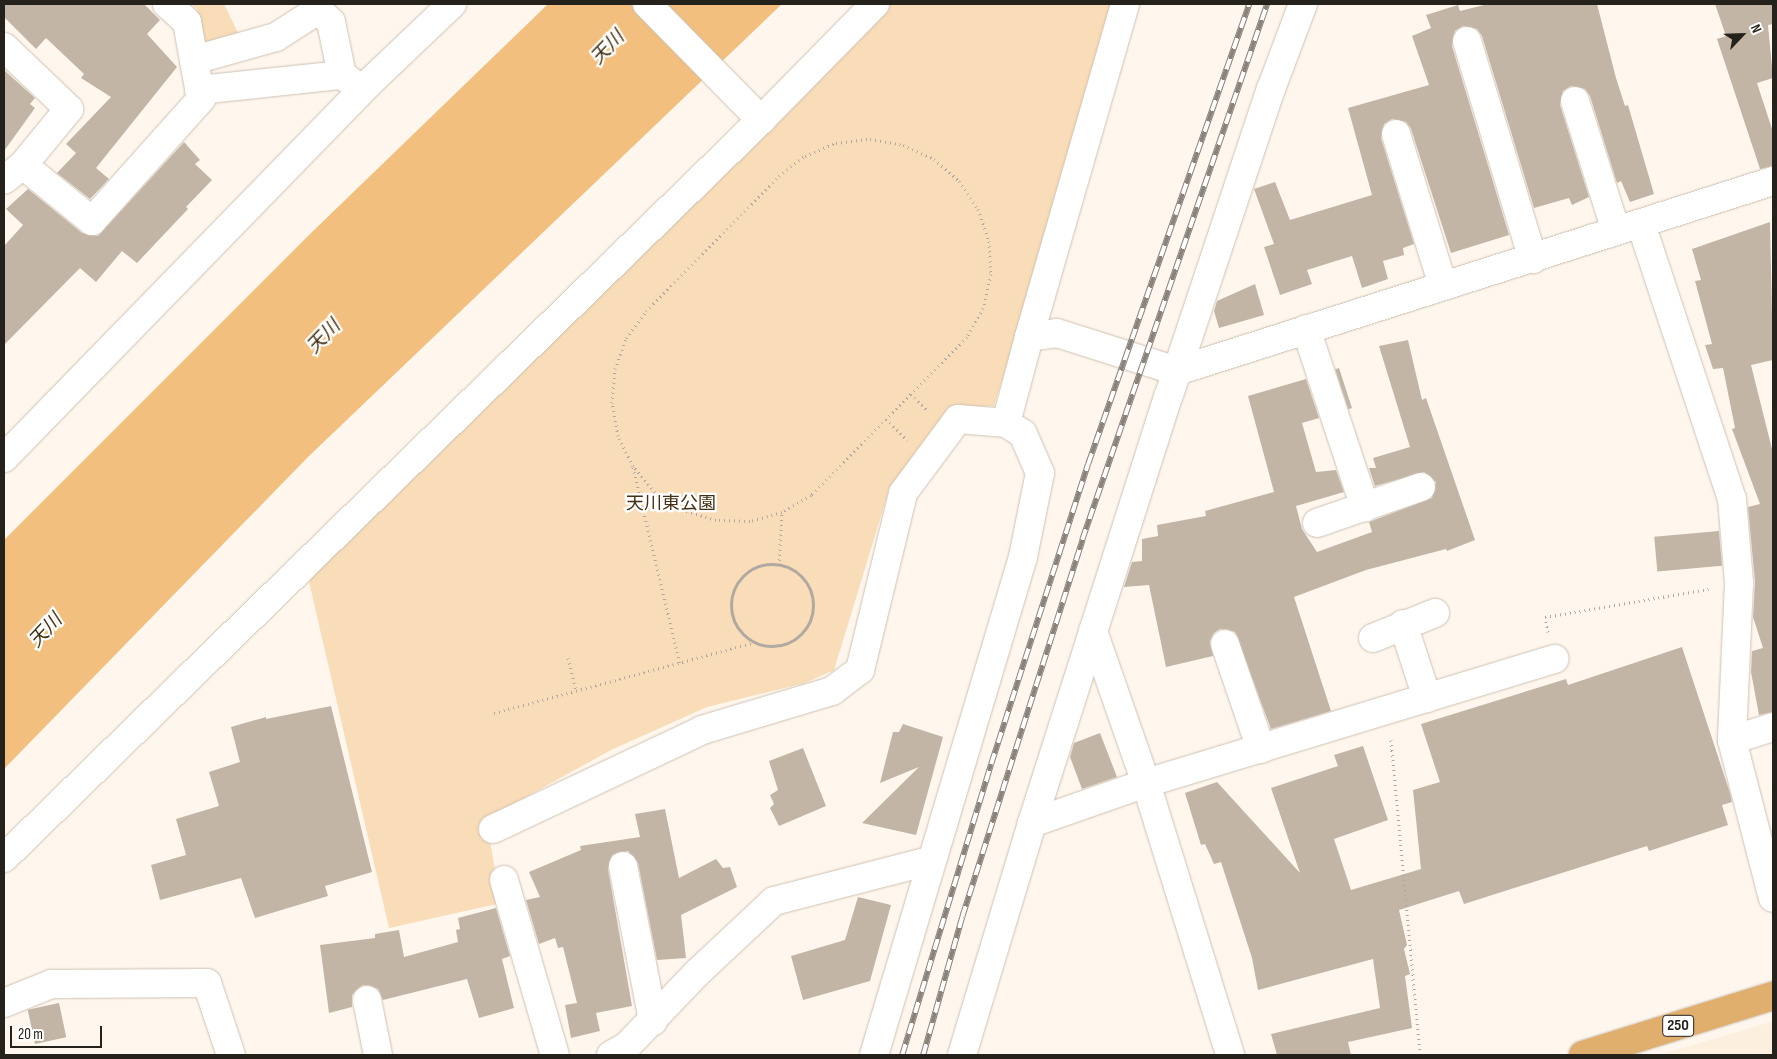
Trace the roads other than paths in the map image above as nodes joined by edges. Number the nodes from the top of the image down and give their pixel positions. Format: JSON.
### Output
{"nodes":[{"id":1,"x":167,"y":4,"type":"edge"},
{"id":2,"x":452,"y":4,"type":"edge"},
{"id":3,"x":647,"y":4,"type":"edge"},
{"id":4,"x":875,"y":4,"type":"edge"},
{"id":5,"x":1125,"y":4,"type":"edge"},
{"id":6,"x":1303,"y":4,"type":"edge"},
{"id":7,"x":1467,"y":41,"type":"dead end"},
{"id":8,"x":4,"y":47,"type":"edge"},
{"id":9,"x":194,"y":60,"type":"junction"},
{"id":10,"x":352,"y":82,"type":"junction"},
{"id":11,"x":199,"y":90,"type":"junction"},
{"id":12,"x":1575,"y":101,"type":"dead end"},
{"id":13,"x":761,"y":120,"type":"junction"},
{"id":14,"x":1396,"y":134,"type":"dead end"},
{"id":15,"x":14,"y":172,"type":"edge"},
{"id":16,"x":1773,"y":181,"type":"edge"},
{"id":17,"x":1628,"y":228,"type":"junction"},
{"id":18,"x":1533,"y":259,"type":"junction"},
{"id":19,"x":1443,"y":286,"type":"junction"},
{"id":20,"x":1306,"y":329,"type":"junction"},
{"id":21,"x":1029,"y":337,"type":"junction"},
{"id":22,"x":1177,"y":371,"type":"junction"},
{"id":23,"x":1006,"y":423,"type":"junction"},
{"id":24,"x":4,"y":458,"type":"edge"},
{"id":25,"x":1421,"y":487,"type":"dead end"},
{"id":26,"x":1365,"y":507,"type":"junction"},
{"id":27,"x":1317,"y":523,"type":"dead end"},
{"id":28,"x":1435,"y":613,"type":"dead end"},
{"id":29,"x":1403,"y":624,"type":"junction"},
{"id":30,"x":1093,"y":631,"type":"junction"},
{"id":31,"x":1373,"y":638,"type":"dead end"},
{"id":32,"x":1225,"y":644,"type":"dead end"},
{"id":33,"x":1555,"y":660,"type":"road end"},
{"id":34,"x":1427,"y":698,"type":"junction"},
{"id":35,"x":1773,"y":727,"type":"edge"},
{"id":36,"x":1732,"y":740,"type":"junction"},
{"id":37,"x":1261,"y":749,"type":"junction"},
{"id":38,"x":1146,"y":783,"type":"junction"},
{"id":39,"x":1032,"y":823,"type":"junction"},
{"id":40,"x":493,"y":829,"type":"dead end"},
{"id":41,"x":4,"y":858,"type":"edge"},
{"id":42,"x":932,"y":860,"type":"junction"},
{"id":43,"x":623,"y":866,"type":"dead end"},
{"id":44,"x":504,"y":880,"type":"dead end"},
{"id":45,"x":1773,"y":898,"type":"edge"},
{"id":46,"x":1773,"y":996,"type":"edge"},
{"id":47,"x":367,"y":1000,"type":"dead end"},
{"id":48,"x":4,"y":1003,"type":"edge"},
{"id":49,"x":653,"y":1021,"type":"junction"},
{"id":50,"x":231,"y":1055,"type":"edge"},
{"id":51,"x":378,"y":1055,"type":"edge"},
{"id":52,"x":555,"y":1055,"type":"edge"},
{"id":53,"x":611,"y":1055,"type":"edge"},
{"id":54,"x":874,"y":1055,"type":"edge"},
{"id":55,"x":962,"y":1055,"type":"edge"},
{"id":56,"x":1230,"y":1055,"type":"edge"},
{"id":57,"x":1582,"y":1055,"type":"edge"}],
"edges":[{"from":1,"to":9,"type":"street"},
{"from":2,"to":10,"type":"street"},
{"from":3,"to":13,"type":"street"},
{"from":4,"to":13,"type":"street"},
{"from":5,"to":21,"type":"street"},
{"from":6,"to":22,"type":"street"},
{"from":7,"to":18,"type":"street"},
{"from":8,"to":15,"type":"street"},
{"from":9,"to":10,"type":"street"},
{"from":9,"to":11,"type":"street"},
{"from":10,"to":11,"type":"street"},
{"from":10,"to":24,"type":"street"},
{"from":11,"to":15,"type":"street"},
{"from":12,"to":17,"type":"street"},
{"from":13,"to":41,"type":"street"},
{"from":14,"to":19,"type":"street"},
{"from":16,"to":17,"type":"street"},
{"from":17,"to":18,"type":"street"},
{"from":17,"to":36,"type":"street"},
{"from":18,"to":19,"type":"street"},
{"from":19,"to":20,"type":"street"},
{"from":20,"to":22,"type":"street"},
{"from":20,"to":26,"type":"street"},
{"from":21,"to":22,"type":"street"},
{"from":21,"to":23,"type":"street"},
{"from":22,"to":30,"type":"street"},
{"from":23,"to":40,"type":"street"},
{"from":23,"to":42,"type":"street"},
{"from":25,"to":26,"type":"street"},
{"from":26,"to":27,"type":"street"},
{"from":28,"to":29,"type":"street"},
{"from":29,"to":31,"type":"street"},
{"from":29,"to":34,"type":"street"},
{"from":30,"to":38,"type":"street"},
{"from":30,"to":39,"type":"street"},
{"from":32,"to":37,"type":"street"},
{"from":33,"to":34,"type":"street"},
{"from":34,"to":37,"type":"street"},
{"from":35,"to":36,"type":"street"},
{"from":36,"to":45,"type":"street"},
{"from":37,"to":38,"type":"street"},
{"from":38,"to":39,"type":"street"},
{"from":38,"to":56,"type":"street"},
{"from":39,"to":55,"type":"street"},
{"from":42,"to":49,"type":"street"},
{"from":42,"to":54,"type":"street"},
{"from":43,"to":49,"type":"street"},
{"from":44,"to":52,"type":"street"},
{"from":46,"to":57,"type":"highway","number":"250"},
{"from":47,"to":51,"type":"street"},
{"from":48,"to":50,"type":"street"},
{"from":49,"to":53,"type":"street"}]}
